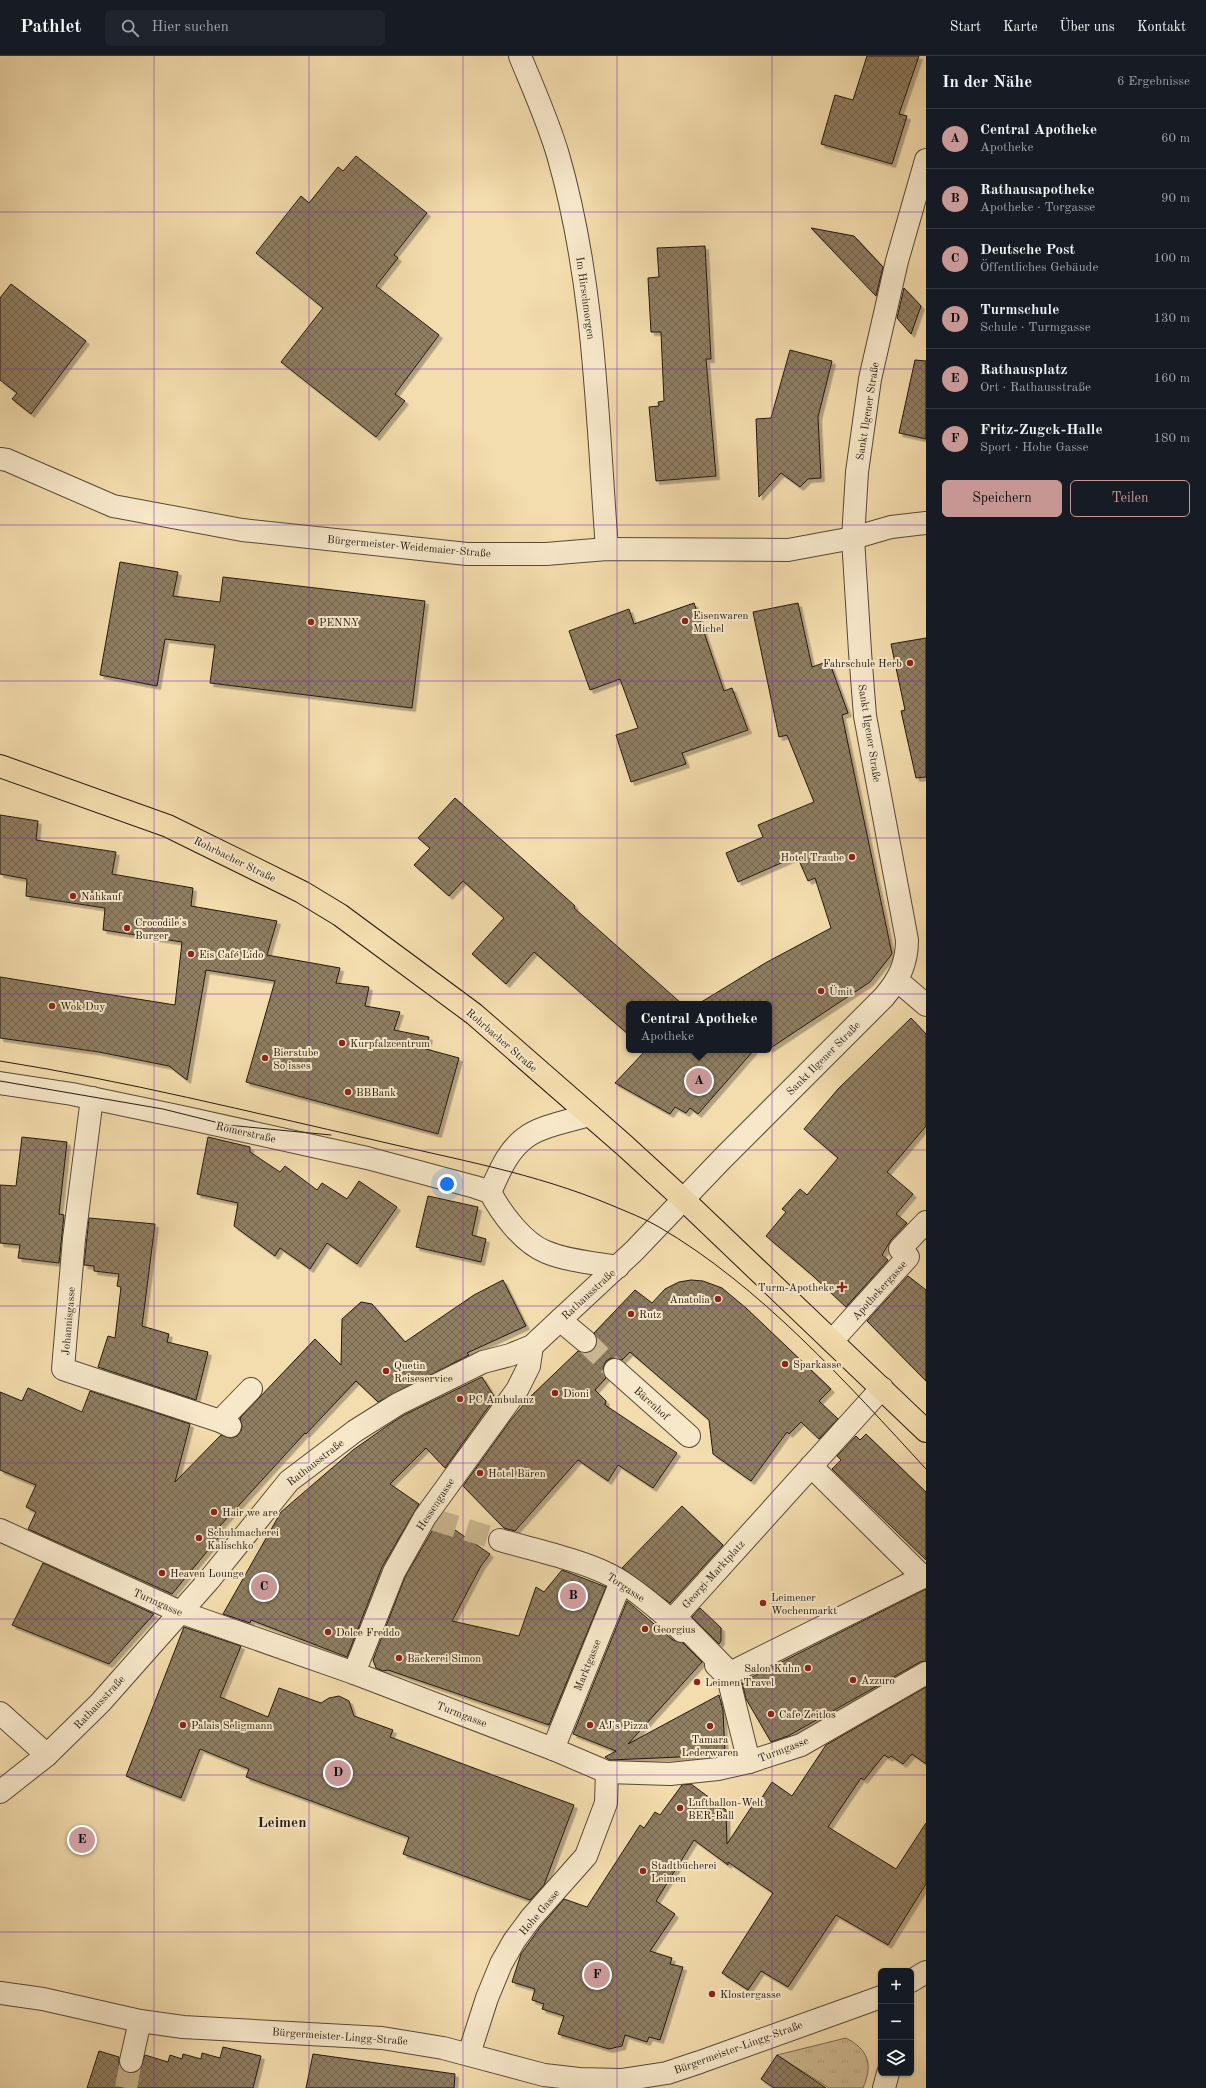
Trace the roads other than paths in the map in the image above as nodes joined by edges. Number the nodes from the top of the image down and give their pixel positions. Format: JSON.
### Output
{"nodes":[{"id":1,"x":520,"y":56,"type":"edge"},
{"id":2,"x":926,"y":160,"type":"edge"},
{"id":3,"x":0,"y":459,"type":"edge"},
{"id":4,"x":926,"y":523,"type":"edge"},
{"id":5,"x":853,"y":538,"type":"junction"},
{"id":6,"x":607,"y":549,"type":"junction"},
{"id":7,"x":0,"y":766,"type":"edge"},
{"id":8,"x":898,"y":981,"type":"junction"},
{"id":9,"x":926,"y":984,"type":"edge"},
{"id":10,"x":926,"y":1005,"type":"edge"},
{"id":11,"x":0,"y":1084,"type":"edge"},
{"id":12,"x":92,"y":1098,"type":"junction"},
{"id":13,"x":589,"y":1115,"type":"junction"},
{"id":14,"x":490,"y":1192,"type":"junction"},
{"id":15,"x":684,"y":1200,"type":"junction"},
{"id":16,"x":926,"y":1222,"type":"edge"},
{"id":17,"x":618,"y":1267,"type":"junction"},
{"id":18,"x":560,"y":1320,"type":"junction"},
{"id":19,"x":585,"y":1341,"type":"tunnel mouth"},
{"id":20,"x":832,"y":1341,"type":"junction"},
{"id":21,"x":532,"y":1346,"type":"junction"},
{"id":22,"x":615,"y":1370,"type":"tunnel mouth"},
{"id":23,"x":882,"y":1388,"type":"junction"},
{"id":24,"x":251,"y":1389,"type":"dead end"},
{"id":25,"x":926,"y":1431,"type":"edge"},
{"id":26,"x":689,"y":1436,"type":"dead end"},
{"id":27,"x":811,"y":1466,"type":"junction"},
{"id":28,"x":0,"y":1530,"type":"edge"},
{"id":29,"x":500,"y":1540,"type":"tunnel mouth"},
{"id":30,"x":925,"y":1578,"type":"edge"},
{"id":31,"x":621,"y":1582,"type":"junction"},
{"id":32,"x":180,"y":1612,"type":"junction"},
{"id":33,"x":354,"y":1673,"type":"junction"},
{"id":34,"x":926,"y":1673,"type":"edge"},
{"id":35,"x":0,"y":1713,"type":"edge"},
{"id":36,"x":553,"y":1749,"type":"junction"},
{"id":37,"x":47,"y":1755,"type":"junction"},
{"id":38,"x":749,"y":1762,"type":"junction"},
{"id":39,"x":607,"y":1772,"type":"junction"},
{"id":40,"x":0,"y":1792,"type":"edge"},
{"id":41,"x":926,"y":1972,"type":"edge"},
{"id":42,"x":914,"y":1979,"type":"edge"},
{"id":43,"x":0,"y":1993,"type":"edge"},
{"id":44,"x":878,"y":2004,"type":"edge"},
{"id":45,"x":140,"y":2021,"type":"junction"},
{"id":46,"x":469,"y":2054,"type":"junction"},
{"id":47,"x":131,"y":2061,"type":"tunnel mouth"},
{"id":48,"x":887,"y":2076,"type":"edge"},
{"id":49,"x":884,"y":2088,"type":"edge"}],
"edges":[{"from":1,"to":6,"type":"street","name":"Im Hirschmorgen"},
{"from":2,"to":5,"type":"street","name":"Sankt Ilgener Straße"},
{"from":3,"to":6,"type":"street","name":"Bürgermeister-Weidemaier-Straße"},
{"from":4,"to":5,"type":"street","name":"Bürgermeister-Weidemaier-Straße"},
{"from":5,"to":6,"type":"street","name":"Bürgermeister-Weidemaier-Straße"},
{"from":5,"to":8,"type":"street","name":"Sankt Ilgener Straße"},
{"from":7,"to":13,"type":"main road","name":"Rohrbacher Straße"},
{"from":8,"to":9,"type":"street"},
{"from":8,"to":10,"type":"street"},
{"from":8,"to":15,"type":"street","name":"Sankt Ilgener Straße"},
{"from":11,"to":12,"type":"street","name":"Römerstraße"},
{"from":12,"to":14,"type":"street","name":"Römerstraße"},
{"from":12,"to":24,"type":"street","name":"Johannisgasse"},
{"from":13,"to":14,"type":"street"},
{"from":13,"to":15,"type":"main road","name":"Rohrbacher Straße"},
{"from":14,"to":17,"type":"street"},
{"from":15,"to":17,"type":"street","name":"Rathausstraße"},
{"from":15,"to":20,"type":"main road","name":"Rohrbacher Straße"},
{"from":16,"to":20,"type":"street","name":"Apothekergasse"},
{"from":17,"to":18,"type":"street","name":"Rathausstraße"},
{"from":18,"to":19,"type":"street"},
{"from":18,"to":21,"type":"street","name":"Rathausstraße"},
{"from":20,"to":23,"type":"main road","name":"Rohrbacher Straße"},
{"from":21,"to":32,"type":"street","name":"Rathausstraße"},
{"from":21,"to":33,"type":"street","name":"Hessengasse"},
{"from":22,"to":26,"type":"street","name":"Bärenhof"},
{"from":23,"to":25,"type":"main road","name":"Rohrbacher Straße"},
{"from":23,"to":27,"type":"street"},
{"from":27,"to":30,"type":"street","name":"Georgi-Marktplatz"},
{"from":27,"to":30,"type":"street","name":"Georgi-Marktplatz"},
{"from":28,"to":32,"type":"street","name":"Turmgasse"},
{"from":29,"to":31,"type":"street","name":"Torgasse"},
{"from":31,"to":36,"type":"street","name":"Marktgasse"},
{"from":31,"to":38,"type":"street","name":"Torgasse"},
{"from":32,"to":33,"type":"street","name":"Turmgasse"},
{"from":32,"to":37,"type":"street","name":"Rathausstraße"},
{"from":33,"to":36,"type":"street","name":"Turmgasse"},
{"from":34,"to":38,"type":"street","name":"Turmgasse"},
{"from":35,"to":37,"type":"street"},
{"from":36,"to":39,"type":"street","name":"Turmgasse"},
{"from":37,"to":40,"type":"street","name":"Rathausstraße"},
{"from":38,"to":39,"type":"street","name":"Turmgasse"},
{"from":39,"to":46,"type":"street","name":"Hohe Gasse"},
{"from":41,"to":42,"type":"street"},
{"from":43,"to":45,"type":"street","name":"Bürgermeister-Lingg-Straße"},
{"from":44,"to":46,"type":"street","name":"Bürgermeister-Lingg-Straße"},
{"from":45,"to":46,"type":"street","name":"Bürgermeister-Lingg-Straße"},
{"from":45,"to":47,"type":"street"},
{"from":48,"to":49,"type":"street"}]}
